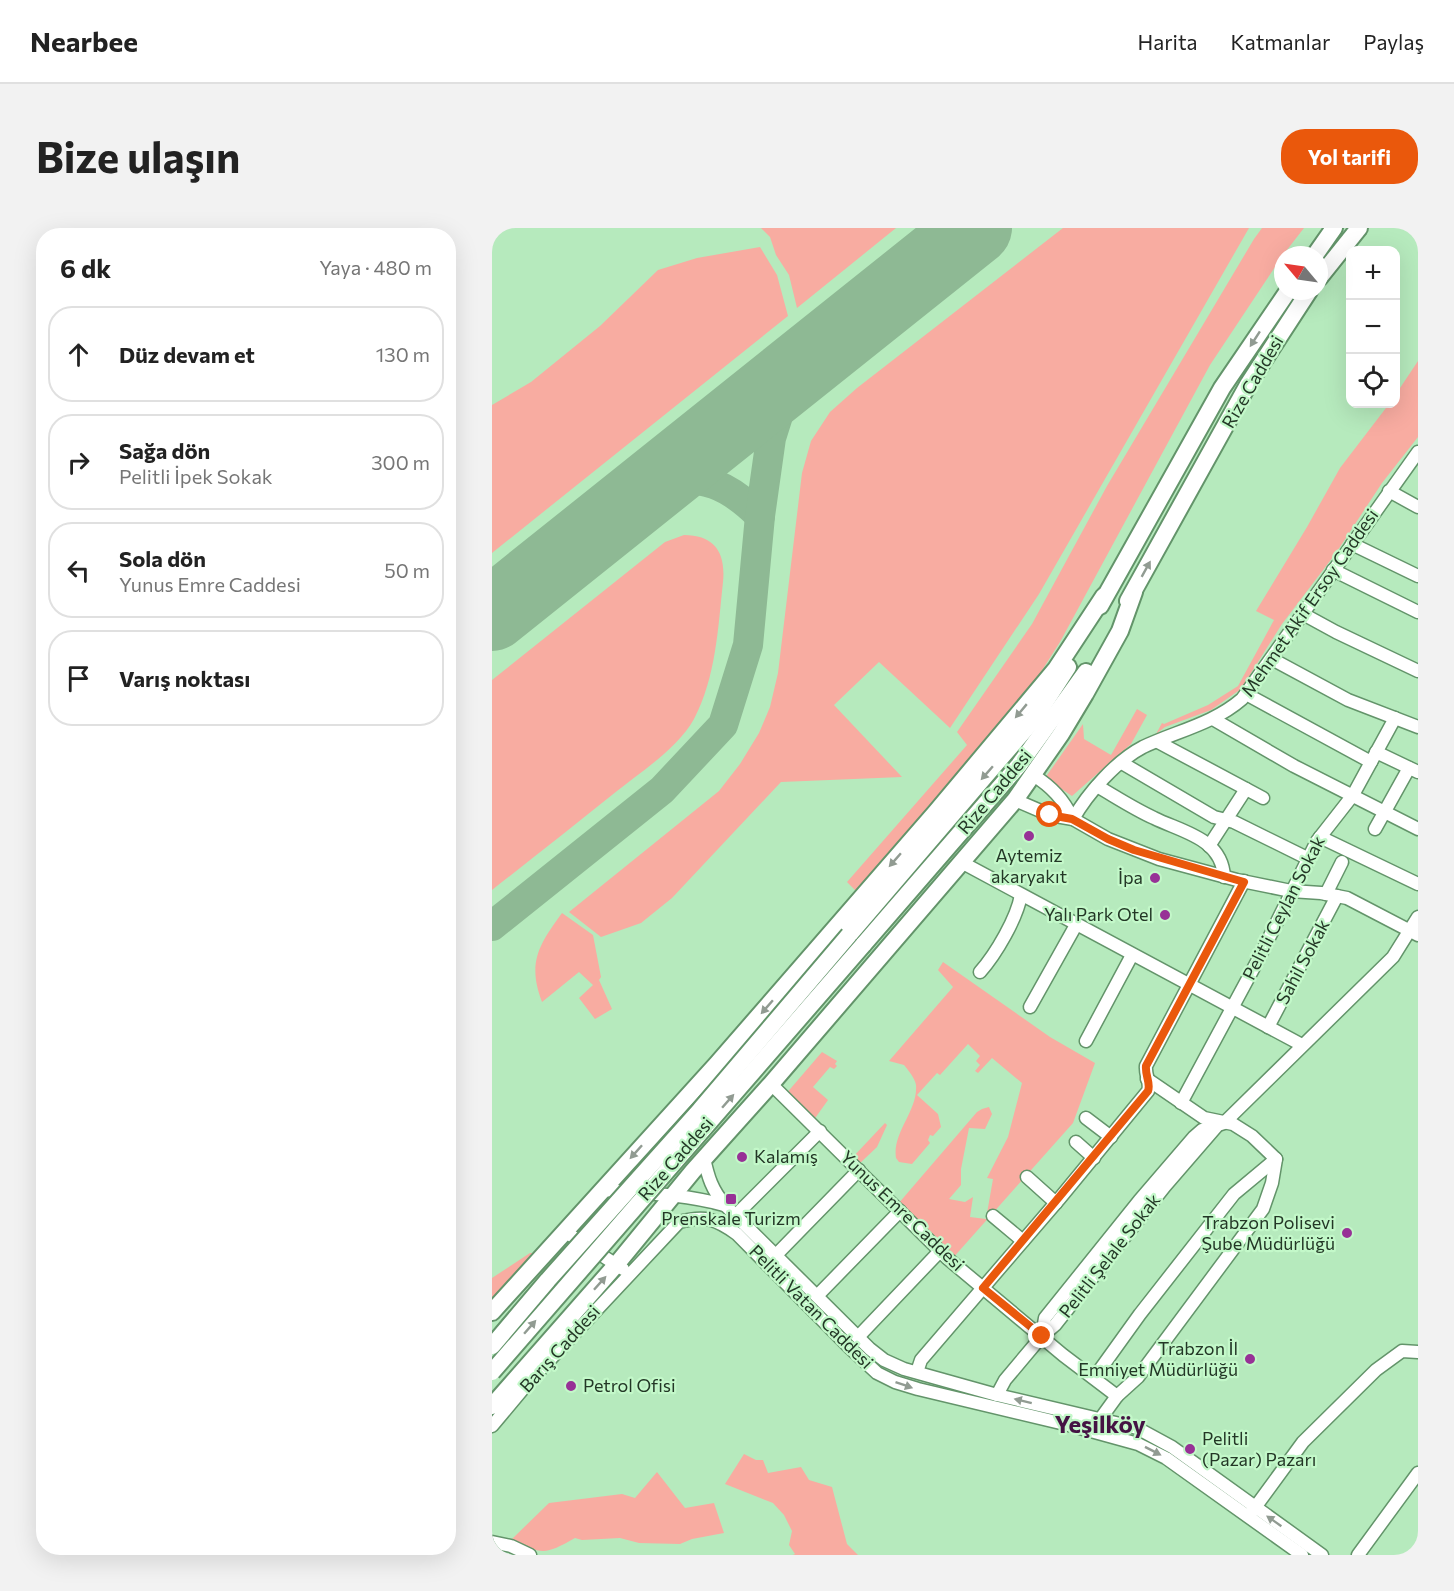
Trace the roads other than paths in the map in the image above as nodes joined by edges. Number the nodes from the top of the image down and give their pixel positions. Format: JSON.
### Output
{"nodes":[{"id":1,"x":1334,"y":228,"type":"edge"},
{"id":2,"x":1359,"y":228,"type":"edge"},
{"id":3,"x":1321,"y":246,"type":"edge"},
{"id":4,"x":1328,"y":267,"type":"edge"},
{"id":5,"x":1282,"y":300,"type":"edge"},
{"id":6,"x":1303,"y":300,"type":"edge"},
{"id":7,"x":1418,"y":452,"type":"edge"},
{"id":8,"x":1389,"y":491,"type":"junction"},
{"id":9,"x":1418,"y":507,"type":"edge"},
{"id":10,"x":1352,"y":544,"type":"junction"},
{"id":11,"x":1333,"y":570,"type":"junction"},
{"id":12,"x":1418,"y":576,"type":"edge"},
{"id":13,"x":1134,"y":592,"type":"junction"},
{"id":14,"x":1104,"y":596,"type":"junction"},
{"id":15,"x":1418,"y":612,"type":"edge"},
{"id":16,"x":1303,"y":614,"type":"junction"},
{"id":17,"x":1272,"y":659,"type":"junction"},
{"id":18,"x":1418,"y":671,"type":"edge"},
{"id":19,"x":1246,"y":694,"type":"junction"},
{"id":20,"x":1395,"y":718,"type":"junction"},
{"id":21,"x":1213,"y":719,"type":"junction"},
{"id":22,"x":1418,"y":726,"type":"edge"},
{"id":23,"x":1158,"y":742,"type":"junction"},
{"id":24,"x":1374,"y":757,"type":"junction"},
{"id":25,"x":1122,"y":763,"type":"junction"},
{"id":26,"x":1413,"y":770,"type":"edge"},
{"id":27,"x":1034,"y":775,"type":"junction"},
{"id":28,"x":1097,"y":786,"type":"junction"},
{"id":29,"x":1246,"y":789,"type":"junction"},
{"id":30,"x":1353,"y":795,"type":"junction"},
{"id":31,"x":1263,"y":798,"type":"dead end"},
{"id":32,"x":1015,"y":800,"type":"junction"},
{"id":33,"x":1385,"y":811,"type":"junction"},
{"id":34,"x":1072,"y":819,"type":"junction"},
{"id":35,"x":1226,"y":821,"type":"junction"},
{"id":36,"x":1375,"y":829,"type":"dead end"},
{"id":37,"x":1418,"y":829,"type":"edge"},
{"id":38,"x":1320,"y":837,"type":"junction"},
{"id":39,"x":1209,"y":846,"type":"junction"},
{"id":40,"x":1307,"y":858,"type":"junction"},
{"id":41,"x":961,"y":862,"type":"junction"},
{"id":42,"x":1342,"y":862,"type":"dead end"},
{"id":43,"x":1224,"y":877,"type":"junction"},
{"id":44,"x":1244,"y":882,"type":"junction"},
{"id":45,"x":1418,"y":884,"type":"edge"},
{"id":46,"x":1291,"y":891,"type":"junction"},
{"id":47,"x":1021,"y":895,"type":"junction"},
{"id":48,"x":1332,"y":895,"type":"junction"},
{"id":49,"x":1418,"y":916,"type":"edge"},
{"id":50,"x":1076,"y":925,"type":"junction"},
{"id":51,"x":1414,"y":933,"type":"edge"},
{"id":52,"x":1132,"y":955,"type":"junction"},
{"id":53,"x":980,"y":972,"type":"dead end"},
{"id":54,"x":1190,"y":986,"type":"junction"},
{"id":55,"x":1030,"y":1007,"type":"dead end"},
{"id":56,"x":1232,"y":1008,"type":"junction"},
{"id":57,"x":1268,"y":1027,"type":"junction"},
{"id":58,"x":1086,"y":1041,"type":"dead end"},
{"id":59,"x":1302,"y":1045,"type":"junction"},
{"id":60,"x":1147,"y":1079,"type":"junction"},
{"id":61,"x":771,"y":1084,"type":"junction"},
{"id":62,"x":1181,"y":1103,"type":"junction"},
{"id":63,"x":1086,"y":1118,"type":"dead end"},
{"id":64,"x":1220,"y":1125,"type":"junction"},
{"id":65,"x":820,"y":1131,"type":"junction"},
{"id":66,"x":1111,"y":1137,"type":"junction"},
{"id":67,"x":1076,"y":1142,"type":"dead end"},
{"id":68,"x":704,"y":1158,"type":"junction"},
{"id":69,"x":1094,"y":1158,"type":"junction"},
{"id":70,"x":1276,"y":1159,"type":"junction"},
{"id":71,"x":859,"y":1170,"type":"junction"},
{"id":72,"x":1027,"y":1177,"type":"dead end"},
{"id":73,"x":602,"y":1190,"type":"junction"},
{"id":74,"x":644,"y":1193,"type":"junction"},
{"id":75,"x":672,"y":1195,"type":"junction"},
{"id":76,"x":1056,"y":1203,"type":"junction"},
{"id":77,"x":725,"y":1205,"type":"junction"},
{"id":78,"x":900,"y":1211,"type":"junction"},
{"id":79,"x":736,"y":1215,"type":"junction"},
{"id":80,"x":993,"y":1216,"type":"dead end"},
{"id":81,"x":654,"y":1217,"type":"junction"},
{"id":82,"x":564,"y":1231,"type":"junction"},
{"id":83,"x":1023,"y":1241,"type":"junction"},
{"id":84,"x":602,"y":1246,"type":"junction"},
{"id":85,"x":628,"y":1250,"type":"junction"},
{"id":86,"x":940,"y":1251,"type":"junction"},
{"id":87,"x":776,"y":1255,"type":"junction"},
{"id":88,"x":623,"y":1269,"type":"junction"},
{"id":89,"x":983,"y":1288,"type":"junction"},
{"id":90,"x":817,"y":1296,"type":"junction"},
{"id":91,"x":492,"y":1312,"type":"edge"},
{"id":92,"x":1042,"y":1336,"type":"junction"},
{"id":93,"x":858,"y":1337,"type":"junction"},
{"id":94,"x":492,"y":1346,"type":"edge"},
{"id":95,"x":1418,"y":1352,"type":"edge"},
{"id":96,"x":492,"y":1372,"type":"edge"},
{"id":97,"x":917,"y":1372,"type":"junction"},
{"id":98,"x":1094,"y":1378,"type":"junction"},
{"id":99,"x":997,"y":1395,"type":"junction"},
{"id":100,"x":1117,"y":1396,"type":"junction"},
{"id":101,"x":492,"y":1406,"type":"edge"},
{"id":102,"x":1096,"y":1425,"type":"junction"},
{"id":103,"x":492,"y":1426,"type":"edge"},
{"id":104,"x":1418,"y":1473,"type":"edge"},
{"id":105,"x":1252,"y":1512,"type":"junction"},
{"id":106,"x":492,"y":1542,"type":"edge"},
{"id":107,"x":503,"y":1550,"type":"edge"},
{"id":108,"x":530,"y":1555,"type":"edge"},
{"id":109,"x":1302,"y":1555,"type":"edge"},
{"id":110,"x":1322,"y":1555,"type":"edge"},
{"id":111,"x":1358,"y":1555,"type":"edge"}],
"edges":[{"from":1,"to":3,"type":"highway"},
{"from":2,"to":4,"type":"highway"},
{"from":5,"to":14,"type":"highway","name":"Rize Caddesi","one_way":true},
{"from":13,"to":6,"type":"highway","name":"Rize Caddesi","one_way":true},
{"from":7,"to":8,"type":"street","name":"Mehmet Akif Ersoy Caddesi"},
{"from":8,"to":9,"type":"street"},
{"from":8,"to":10,"type":"street","name":"Mehmet Akif Ersoy Caddesi"},
{"from":10,"to":11,"type":"street","name":"Mehmet Akif Ersoy Caddesi"},
{"from":10,"to":12,"type":"street"},
{"from":11,"to":15,"type":"street"},
{"from":11,"to":16,"type":"street","name":"Mehmet Akif Ersoy Caddesi"},
{"from":13,"to":27,"type":"highway"},
{"from":84,"to":13,"type":"highway","name":"Rize Caddesi","one_way":true,"bridge":true},
{"from":14,"to":73,"type":"highway","one_way":true},
{"from":14,"to":94,"type":"highway","name":"Rize Caddesi","one_way":true,"bridge":true},
{"from":16,"to":17,"type":"street","name":"Mehmet Akif Ersoy Caddesi"},
{"from":16,"to":18,"type":"street"},
{"from":17,"to":19,"type":"street","name":"Mehmet Akif Ersoy Caddesi"},
{"from":17,"to":20,"type":"street"},
{"from":19,"to":21,"type":"street","name":"Mehmet Akif Ersoy Caddesi"},
{"from":19,"to":24,"type":"street"},
{"from":20,"to":22,"type":"street"},
{"from":20,"to":24,"type":"street","name":"Pelitli Ceylan Sokak"},
{"from":21,"to":23,"type":"street","name":"Mehmet Akif Ersoy Caddesi"},
{"from":21,"to":30,"type":"street"},
{"from":23,"to":25,"type":"street","name":"Mehmet Akif Ersoy Caddesi"},
{"from":23,"to":29,"type":"street"},
{"from":24,"to":26,"type":"street"},
{"from":24,"to":30,"type":"street","name":"Pelitli Ceylan Sokak"},
{"from":25,"to":28,"type":"street","name":"Mehmet Akif Ersoy Caddesi"},
{"from":25,"to":35,"type":"street"},
{"from":26,"to":33,"type":"street"},
{"from":27,"to":32,"type":"highway"},
{"from":27,"to":34,"type":"street"},
{"from":28,"to":34,"type":"street","name":"Mehmet Akif Ersoy Caddesi"},
{"from":28,"to":39,"type":"street"},
{"from":29,"to":31,"type":"street"},
{"from":29,"to":35,"type":"street"},
{"from":30,"to":33,"type":"street"},
{"from":30,"to":38,"type":"street","name":"Pelitli Ceylan Sokak"},
{"from":32,"to":34,"type":"street"},
{"from":32,"to":41,"type":"highway"},
{"from":33,"to":36,"type":"street"},
{"from":33,"to":37,"type":"street"},
{"from":34,"to":43,"type":"street"},
{"from":35,"to":39,"type":"street"},
{"from":35,"to":40,"type":"street"},
{"from":38,"to":40,"type":"street","name":"Pelitli Ceylan Sokak"},
{"from":38,"to":45,"type":"street"},
{"from":39,"to":43,"type":"street"},
{"from":40,"to":46,"type":"street","name":"Pelitli Ceylan Sokak"},
{"from":41,"to":47,"type":"street"},
{"from":41,"to":61,"type":"highway"},
{"from":42,"to":48,"type":"street","name":"Sahil Sokak"},
{"from":43,"to":44,"type":"street"},
{"from":44,"to":46,"type":"street"},
{"from":44,"to":54,"type":"street"},
{"from":46,"to":48,"type":"street"},
{"from":46,"to":56,"type":"street","name":"Pelitli Ceylan Sokak"},
{"from":47,"to":50,"type":"street"},
{"from":47,"to":53,"type":"street"},
{"from":48,"to":51,"type":"street"},
{"from":48,"to":57,"type":"street","name":"Sahil Sokak"},
{"from":49,"to":51,"type":"street","name":"Pelitli Şelale Sokak"},
{"from":50,"to":52,"type":"street"},
{"from":50,"to":55,"type":"street"},
{"from":51,"to":59,"type":"street","name":"Pelitli Şelale Sokak"},
{"from":52,"to":54,"type":"street"},
{"from":52,"to":58,"type":"street"},
{"from":54,"to":56,"type":"street"},
{"from":54,"to":60,"type":"street"},
{"from":56,"to":57,"type":"street"},
{"from":56,"to":62,"type":"street","name":"Pelitli Ceylan Sokak"},
{"from":57,"to":59,"type":"street"},
{"from":59,"to":64,"type":"street","name":"Pelitli Şelale Sokak"},
{"from":60,"to":62,"type":"street"},
{"from":60,"to":66,"type":"street"},
{"from":61,"to":65,"type":"street","name":"Yunus Emre Caddesi"},
{"from":61,"to":68,"type":"highway"},
{"from":62,"to":64,"type":"street"},
{"from":63,"to":66,"type":"street"},
{"from":64,"to":70,"type":"street"},
{"from":64,"to":92,"type":"street","name":"Pelitli Şelale Sokak"},
{"from":65,"to":71,"type":"street","name":"Yunus Emre Caddesi"},
{"from":65,"to":79,"type":"street"},
{"from":66,"to":69,"type":"street"},
{"from":67,"to":69,"type":"street"},
{"from":68,"to":75,"type":"highway"},
{"from":68,"to":77,"type":"street"},
{"from":69,"to":76,"type":"street"},
{"from":70,"to":98,"type":"street"},
{"from":70,"to":100,"type":"street"},
{"from":71,"to":78,"type":"street","name":"Yunus Emre Caddesi"},
{"from":71,"to":87,"type":"street"},
{"from":72,"to":76,"type":"street"},
{"from":73,"to":74,"type":"street"},
{"from":73,"to":82,"type":"highway"},
{"from":74,"to":75,"type":"street"},
{"from":74,"to":81,"type":"highway"},
{"from":75,"to":77,"type":"street"},
{"from":75,"to":81,"type":"highway"},
{"from":76,"to":83,"type":"street"},
{"from":77,"to":79,"type":"street","name":"Pelitli Vatan Caddesi"},
{"from":78,"to":86,"type":"street","name":"Yunus Emre Caddesi"},
{"from":78,"to":90,"type":"street"},
{"from":79,"to":87,"type":"street","name":"Pelitli Vatan Caddesi"},
{"from":80,"to":83,"type":"street"},
{"from":81,"to":85,"type":"highway"},
{"from":82,"to":84,"type":"street"},
{"from":82,"to":91,"type":"highway"},
{"from":83,"to":89,"type":"street"},
{"from":84,"to":85,"type":"street"},
{"from":84,"to":88,"type":"street"},
{"from":96,"to":84,"type":"highway","name":"Rize Caddesi","one_way":true,"bridge":true},
{"from":85,"to":88,"type":"highway"},
{"from":86,"to":89,"type":"street","name":"Yunus Emre Caddesi"},
{"from":86,"to":93,"type":"street"},
{"from":87,"to":90,"type":"street","name":"Pelitli Vatan Caddesi"},
{"from":101,"to":88,"type":"highway","one_way":true},
{"from":88,"to":102,"type":"street","name":"Pelitli Vatan Caddesi","one_way":true},
{"from":88,"to":103,"type":"street","name":"Barış Caddesi"},
{"from":89,"to":92,"type":"street","name":"Yunus Emre Caddesi"},
{"from":89,"to":97,"type":"street"},
{"from":90,"to":93,"type":"street","name":"Pelitli Vatan Caddesi"},
{"from":92,"to":98,"type":"street","name":"Yunus Emre Caddesi"},
{"from":92,"to":99,"type":"street","name":"Pelitli Şelale Sokak"},
{"from":93,"to":97,"type":"street","name":"Pelitli Vatan Caddesi"},
{"from":95,"to":105,"type":"street"},
{"from":97,"to":99,"type":"street","name":"Pelitli Vatan Caddesi"},
{"from":98,"to":100,"type":"street","name":"Yunus Emre Caddesi"},
{"from":102,"to":99,"type":"street","name":"Pelitli Vatan Caddesi","one_way":true},
{"from":100,"to":102,"type":"street"},
{"from":102,"to":105,"type":"street"},
{"from":104,"to":111,"type":"street"},
{"from":105,"to":109,"type":"street"},
{"from":110,"to":105,"type":"street","one_way":true},
{"from":106,"to":107,"type":"street"},
{"from":107,"to":108,"type":"street"}]}
